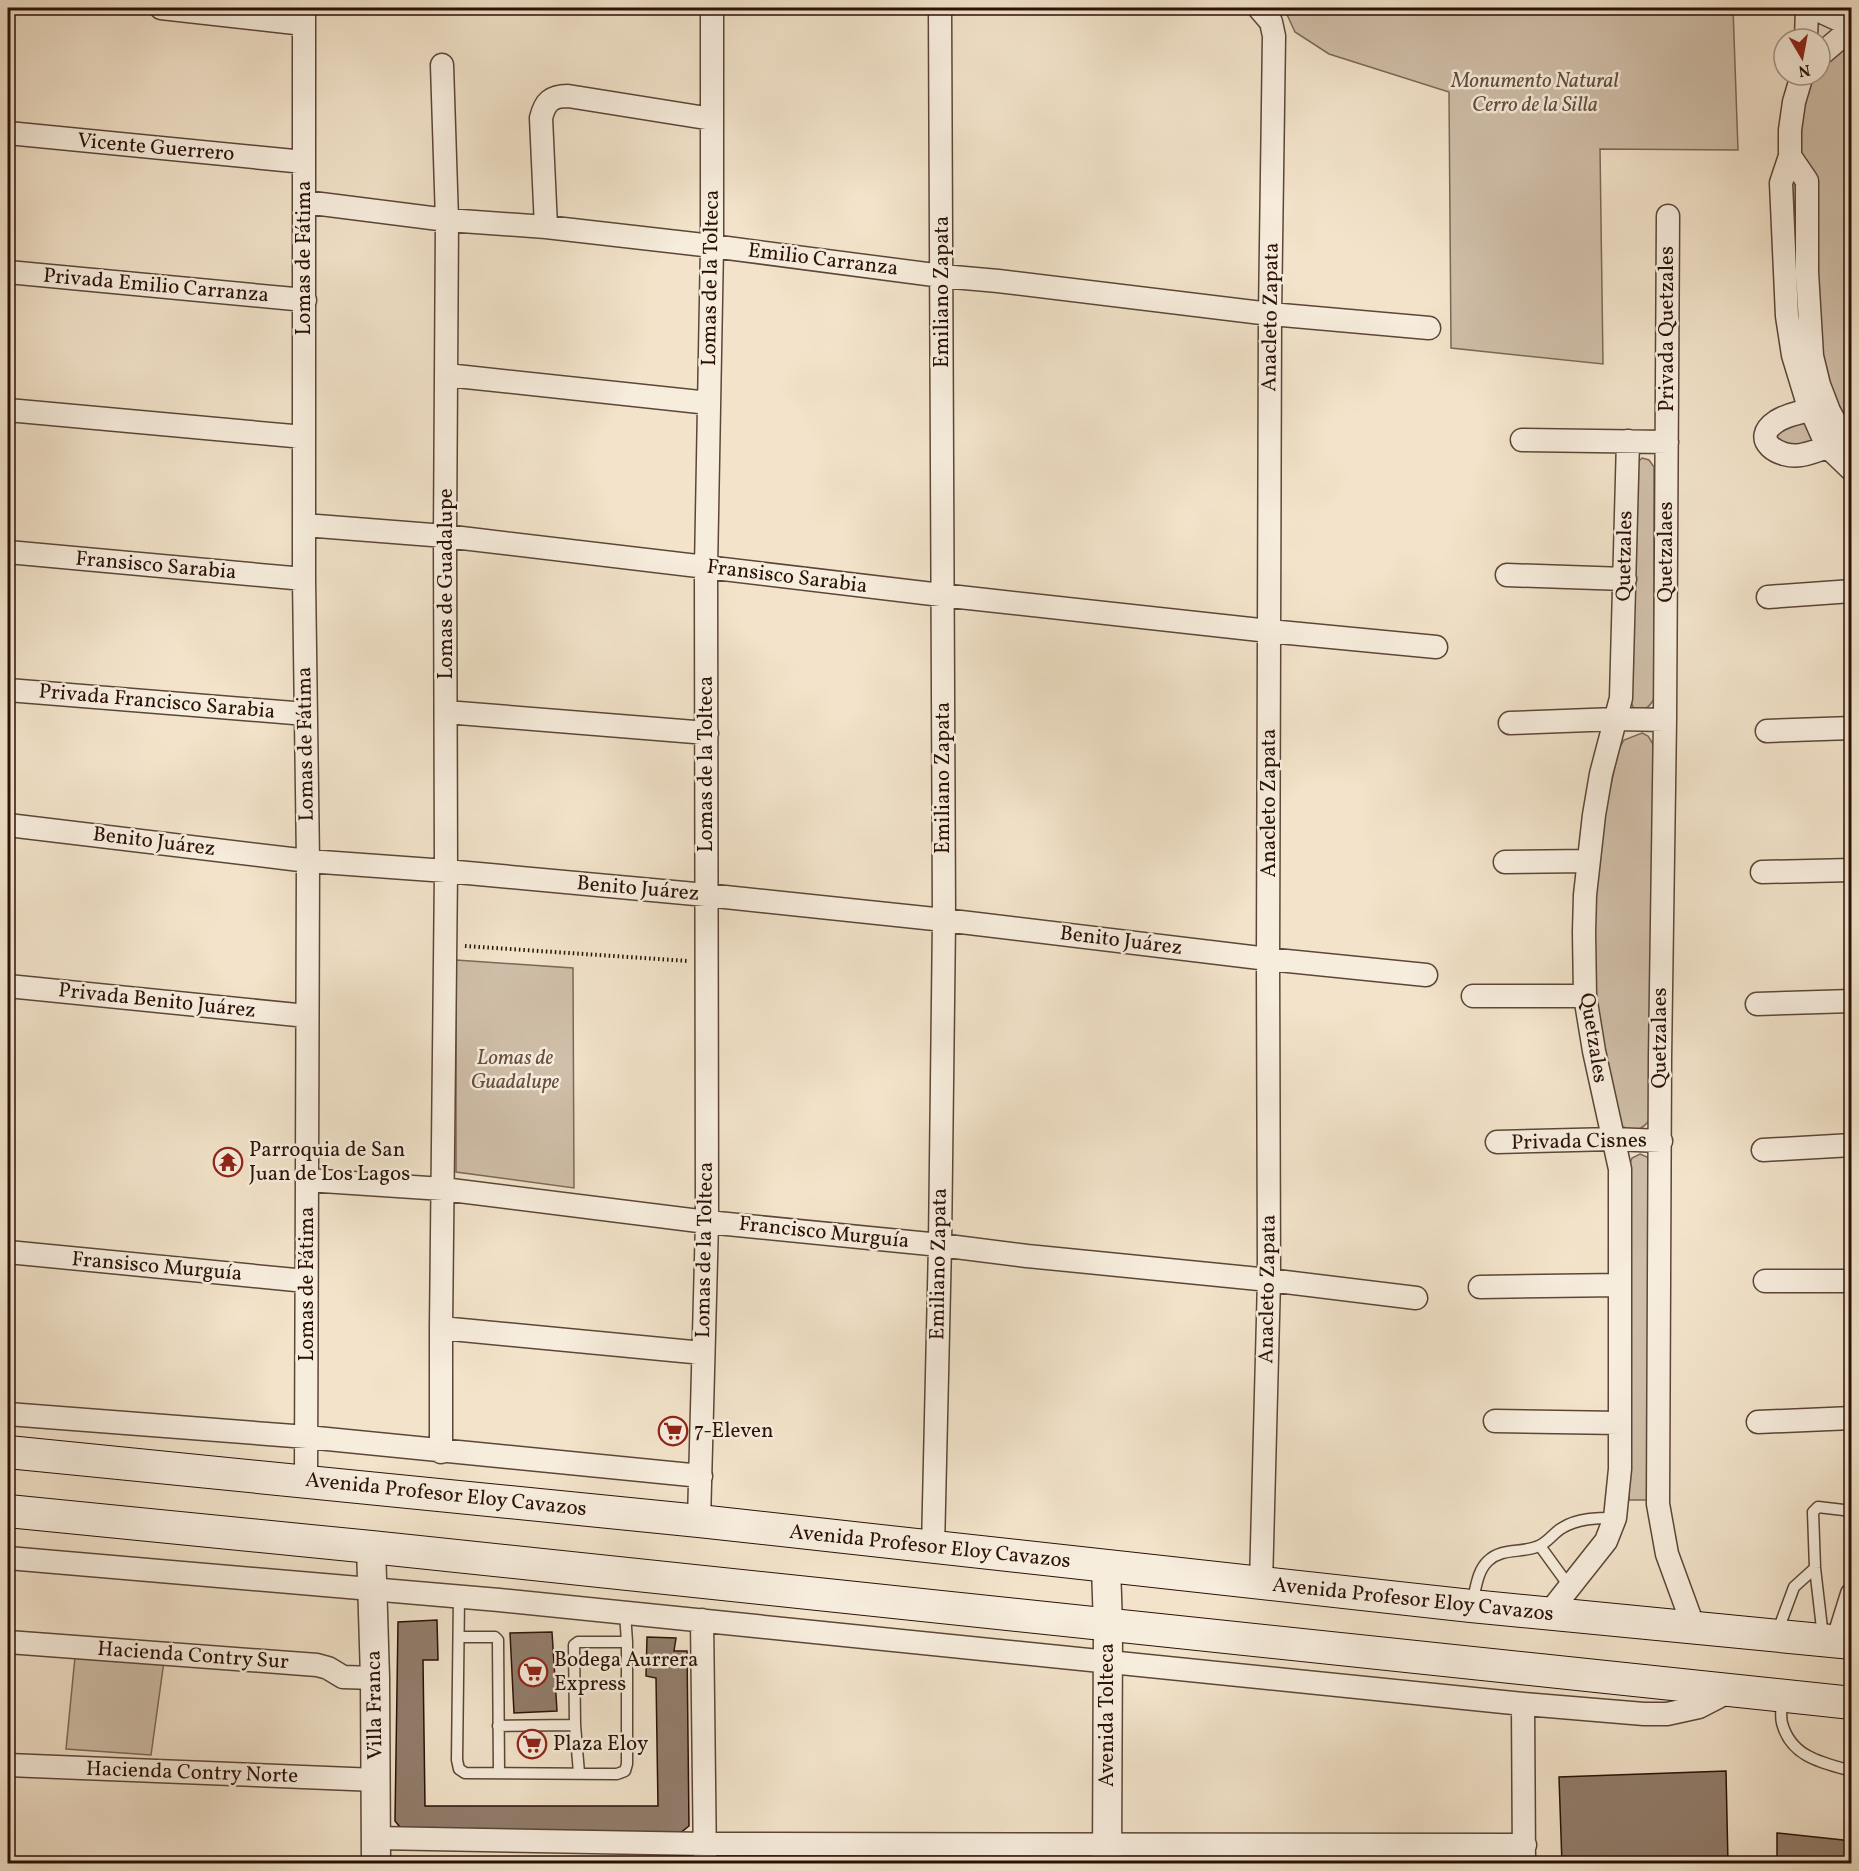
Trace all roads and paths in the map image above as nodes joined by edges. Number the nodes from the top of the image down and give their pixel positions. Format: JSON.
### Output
{"nodes":[{"id":1,"x":161,"y":8,"type":"edge"},
{"id":2,"x":712,"y":8,"type":"edge"},
{"id":3,"x":940,"y":8,"type":"edge"},
{"id":4,"x":1807,"y":8,"type":"edge"},
{"id":5,"x":1813,"y":8,"type":"edge"},
{"id":6,"x":1265,"y":15,"type":"edge"},
{"id":7,"x":304,"y":16,"type":"edge"},
{"id":8,"x":1806,"y":27,"type":"edge"},
{"id":9,"x":1851,"y":27,"type":"edge"},
{"id":10,"x":1832,"y":46,"type":"edge"},
{"id":11,"x":442,"y":65,"type":"dead end"},
{"id":12,"x":1798,"y":87,"type":"edge"},
{"id":13,"x":712,"y":119,"type":"junction"},
{"id":14,"x":8,"y":133,"type":"edge"},
{"id":15,"x":304,"y":162,"type":"junction"},
{"id":16,"x":304,"y":202,"type":"junction"},
{"id":17,"x":1668,"y":216,"type":"dead end"},
{"id":18,"x":447,"y":220,"type":"junction"},
{"id":19,"x":546,"y":227,"type":"junction"},
{"id":20,"x":712,"y":246,"type":"junction"},
{"id":21,"x":8,"y":272,"type":"edge"},
{"id":22,"x":942,"y":276,"type":"junction"},
{"id":23,"x":305,"y":300,"type":"junction"},
{"id":24,"x":1270,"y":314,"type":"junction"},
{"id":25,"x":1429,"y":328,"type":"dead end"},
{"id":26,"x":447,"y":375,"type":"junction"},
{"id":27,"x":709,"y":403,"type":"junction"},
{"id":28,"x":1819,"y":408,"type":"junction"},
{"id":29,"x":8,"y":410,"type":"edge"},
{"id":30,"x":304,"y":437,"type":"junction"},
{"id":31,"x":1522,"y":440,"type":"dead end"},
{"id":32,"x":1628,"y":441,"type":"junction"},
{"id":33,"x":1667,"y":442,"type":"junction"},
{"id":34,"x":1841,"y":443,"type":"edge"},
{"id":35,"x":1851,"y":470,"type":"edge"},
{"id":36,"x":304,"y":525,"type":"junction"},
{"id":37,"x":445,"y":536,"type":"junction"},
{"id":38,"x":8,"y":552,"type":"edge"},
{"id":39,"x":706,"y":568,"type":"junction"},
{"id":40,"x":1507,"y":575,"type":"dead end"},
{"id":41,"x":304,"y":579,"type":"junction"},
{"id":42,"x":1625,"y":579,"type":"junction"},
{"id":43,"x":1851,"y":591,"type":"edge"},
{"id":44,"x":941,"y":595,"type":"junction"},
{"id":45,"x":1768,"y":597,"type":"dead end"},
{"id":46,"x":1269,"y":631,"type":"junction"},
{"id":47,"x":1436,"y":646,"type":"dead end"},
{"id":48,"x":8,"y":690,"type":"edge"},
{"id":49,"x":446,"y":712,"type":"junction"},
{"id":50,"x":306,"y":714,"type":"junction"},
{"id":51,"x":1616,"y":719,"type":"junction"},
{"id":52,"x":1665,"y":720,"type":"junction"},
{"id":53,"x":1510,"y":723,"type":"dead end"},
{"id":54,"x":1851,"y":728,"type":"edge"},
{"id":55,"x":1767,"y":731,"type":"dead end"},
{"id":56,"x":707,"y":733,"type":"junction"},
{"id":57,"x":8,"y":825,"type":"edge"},
{"id":58,"x":308,"y":861,"type":"junction"},
{"id":59,"x":1588,"y":861,"type":"junction"},
{"id":60,"x":1505,"y":862,"type":"dead end"},
{"id":61,"x":1851,"y":870,"type":"edge"},
{"id":62,"x":446,"y":871,"type":"junction"},
{"id":63,"x":1762,"y":872,"type":"dead end"},
{"id":64,"x":706,"y":895,"type":"junction"},
{"id":65,"x":944,"y":920,"type":"junction"},
{"id":66,"x":445,"y":945,"type":"junction"},
{"id":67,"x":1268,"y":959,"type":"junction"},
{"id":68,"x":706,"y":962,"type":"junction"},
{"id":69,"x":1426,"y":975,"type":"dead end"},
{"id":70,"x":8,"y":986,"type":"edge"},
{"id":71,"x":1473,"y":996,"type":"dead end"},
{"id":72,"x":1585,"y":996,"type":"junction"},
{"id":73,"x":1851,"y":1001,"type":"edge"},
{"id":74,"x":1757,"y":1004,"type":"dead end"},
{"id":75,"x":306,"y":1016,"type":"junction"},
{"id":76,"x":1612,"y":1139,"type":"junction"},
{"id":77,"x":1661,"y":1141,"type":"junction"},
{"id":78,"x":1497,"y":1142,"type":"dead end"},
{"id":79,"x":1851,"y":1145,"type":"edge"},
{"id":80,"x":1762,"y":1150,"type":"dead end"},
{"id":81,"x":307,"y":1180,"type":"junction"},
{"id":82,"x":443,"y":1189,"type":"junction"},
{"id":83,"x":707,"y":1222,"type":"junction"},
{"id":84,"x":940,"y":1245,"type":"junction"},
{"id":85,"x":8,"y":1252,"type":"edge"},
{"id":86,"x":1269,"y":1280,"type":"junction"},
{"id":87,"x":306,"y":1281,"type":"junction"},
{"id":88,"x":1765,"y":1281,"type":"dead end"},
{"id":89,"x":1851,"y":1281,"type":"edge"},
{"id":90,"x":1620,"y":1285,"type":"junction"},
{"id":91,"x":1480,"y":1287,"type":"dead end"},
{"id":92,"x":1416,"y":1298,"type":"dead end"},
{"id":93,"x":441,"y":1328,"type":"junction"},
{"id":94,"x":702,"y":1353,"type":"junction"},
{"id":95,"x":8,"y":1414,"type":"edge"},
{"id":96,"x":1851,"y":1418,"type":"edge"},
{"id":97,"x":1495,"y":1421,"type":"dead end"},
{"id":98,"x":1758,"y":1422,"type":"dead end"},
{"id":99,"x":1620,"y":1423,"type":"junction"},
{"id":100,"x":307,"y":1437,"type":"junction"},
{"id":101,"x":8,"y":1452,"type":"edge"},
{"id":102,"x":441,"y":1452,"type":"junction"},
{"id":103,"x":700,"y":1476,"type":"junction"},
{"id":104,"x":306,"y":1480,"type":"junction"},
{"id":105,"x":8,"y":1511,"type":"edge"},
{"id":106,"x":1851,"y":1511,"type":"edge"},
{"id":107,"x":1615,"y":1518,"type":"junction"},
{"id":108,"x":699,"y":1521,"type":"junction"},
{"id":109,"x":1540,"y":1546,"type":"junction"},
{"id":110,"x":371,"y":1547,"type":"junction"},
{"id":111,"x":933,"y":1548,"type":"junction"},
{"id":112,"x":8,"y":1558,"type":"edge"},
{"id":113,"x":1106,"y":1567,"type":"junction"},
{"id":114,"x":1815,"y":1568,"type":"junction"},
{"id":115,"x":1262,"y":1584,"type":"junction"},
{"id":116,"x":1569,"y":1586,"type":"junction"},
{"id":117,"x":373,"y":1589,"type":"junction"},
{"id":118,"x":1851,"y":1594,"type":"edge"},
{"id":119,"x":459,"y":1597,"type":"junction"},
{"id":120,"x":1471,"y":1606,"type":"junction"},
{"id":121,"x":625,"y":1613,"type":"junction"},
{"id":122,"x":1549,"y":1613,"type":"junction"},
{"id":123,"x":702,"y":1620,"type":"junction"},
{"id":124,"x":1108,"y":1626,"type":"junction"},
{"id":125,"x":1694,"y":1628,"type":"junction"},
{"id":126,"x":459,"y":1637,"type":"junction"},
{"id":127,"x":1776,"y":1637,"type":"junction"},
{"id":128,"x":8,"y":1642,"type":"edge"},
{"id":129,"x":627,"y":1642,"type":"junction"},
{"id":130,"x":1837,"y":1642,"type":"edge"},
{"id":131,"x":1107,"y":1661,"type":"junction"},
{"id":132,"x":375,"y":1678,"type":"junction"},
{"id":133,"x":1730,"y":1690,"type":"junction"},
{"id":134,"x":1782,"y":1696,"type":"junction"},
{"id":135,"x":1851,"y":1703,"type":"edge"},
{"id":136,"x":1523,"y":1704,"type":"junction"},
{"id":137,"x":575,"y":1725,"type":"junction"},
{"id":138,"x":498,"y":1726,"type":"junction"},
{"id":139,"x":8,"y":1765,"type":"edge"},
{"id":140,"x":1851,"y":1771,"type":"edge"},
{"id":141,"x":499,"y":1773,"type":"junction"},
{"id":142,"x":579,"y":1773,"type":"junction"},
{"id":143,"x":376,"y":1780,"type":"junction"},
{"id":144,"x":376,"y":1851,"type":"edge"},
{"id":145,"x":706,"y":1854,"type":"edge"},
{"id":146,"x":1107,"y":1854,"type":"edge"},
{"id":147,"x":1524,"y":1854,"type":"edge"}],
"edges":[{"from":1,"to":7,"type":"street"},
{"from":2,"to":13,"type":"street","name":"Lomas de la Tolteca"},
{"from":3,"to":22,"type":"street","name":"Emiliano Zapata"},
{"from":4,"to":8,"type":"street"},
{"from":5,"to":9,"type":"street"},
{"from":6,"to":24,"type":"street","name":"Anacleto Zapata"},
{"from":7,"to":15,"type":"street","name":"Lomas de Fátima"},
{"from":9,"to":10,"type":"street"},
{"from":11,"to":18,"type":"street","name":"Lomas de Guadalupe"},
{"from":12,"to":28,"type":"street"},
{"from":13,"to":19,"type":"street"},
{"from":13,"to":20,"type":"street","name":"Lomas de la Tolteca"},
{"from":14,"to":15,"type":"street","name":"Vicente Guerrero"},
{"from":15,"to":16,"type":"street","name":"Lomas de Fátima"},
{"from":16,"to":18,"type":"street","name":"Emilio Carranza"},
{"from":16,"to":23,"type":"street","name":"Lomas de Fátima"},
{"from":17,"to":33,"type":"street","name":"Privada Quetzales"},
{"from":18,"to":19,"type":"street","name":"Emilio Carranza"},
{"from":18,"to":26,"type":"street","name":"Lomas de Guadalupe"},
{"from":19,"to":20,"type":"street","name":"Emilio Carranza"},
{"from":20,"to":22,"type":"street","name":"Emilio Carranza"},
{"from":20,"to":27,"type":"street","name":"Lomas de la Tolteca"},
{"from":21,"to":23,"type":"street","name":"Privada Emilio Carranza"},
{"from":22,"to":24,"type":"street","name":"Emilio Carranza"},
{"from":22,"to":44,"type":"street","name":"Emiliano Zapata"},
{"from":23,"to":30,"type":"street","name":"Lomas de Fátima"},
{"from":24,"to":25,"type":"street"},
{"from":24,"to":46,"type":"street","name":"Anacleto Zapata"},
{"from":26,"to":27,"type":"street"},
{"from":26,"to":37,"type":"street","name":"Lomas de Guadalupe"},
{"from":27,"to":39,"type":"street","name":"Lomas de la Tolteca"},
{"from":28,"to":34,"type":"street"},
{"from":28,"to":34,"type":"street"},
{"from":29,"to":30,"type":"street"},
{"from":30,"to":36,"type":"street","name":"Lomas de Fátima"},
{"from":31,"to":32,"type":"street"},
{"from":32,"to":33,"type":"street"},
{"from":32,"to":42,"type":"street","name":"Quetzales"},
{"from":33,"to":52,"type":"street","name":"Quetzalaes"},
{"from":34,"to":35,"type":"street"},
{"from":36,"to":37,"type":"street","name":"Fransisco Sarabia"},
{"from":36,"to":41,"type":"street","name":"Lomas de Fátima"},
{"from":37,"to":39,"type":"street","name":"Fransisco Sarabia"},
{"from":37,"to":49,"type":"street","name":"Lomas de Guadalupe"},
{"from":38,"to":41,"type":"street","name":"Fransisco Sarabia"},
{"from":39,"to":44,"type":"street","name":"Fransisco Sarabia"},
{"from":39,"to":56,"type":"street","name":"Lomas de la Tolteca"},
{"from":40,"to":42,"type":"street"},
{"from":41,"to":50,"type":"street","name":"Lomas de Fátima"},
{"from":42,"to":51,"type":"street","name":"Quetzales"},
{"from":43,"to":45,"type":"street"},
{"from":44,"to":46,"type":"street","name":"Fransisco Sarabia"},
{"from":44,"to":65,"type":"street","name":"Emiliano Zapata"},
{"from":46,"to":47,"type":"street"},
{"from":46,"to":67,"type":"street","name":"Anacleto Zapata"},
{"from":48,"to":50,"type":"street","name":"Privada Francisco Sarabia"},
{"from":49,"to":56,"type":"street"},
{"from":49,"to":62,"type":"street","name":"Lomas de Guadalupe"},
{"from":50,"to":58,"type":"street","name":"Lomas de Fátima"},
{"from":51,"to":52,"type":"street"},
{"from":51,"to":53,"type":"street"},
{"from":51,"to":59,"type":"street","name":"Quetzales"},
{"from":52,"to":77,"type":"street","name":"Quetzalaes"},
{"from":54,"to":55,"type":"street"},
{"from":56,"to":64,"type":"street","name":"Lomas de la Tolteca"},
{"from":57,"to":58,"type":"street","name":"Benito Juárez"},
{"from":58,"to":62,"type":"street","name":"Benito Juárez"},
{"from":58,"to":75,"type":"street","name":"Lomas de Fátima"},
{"from":59,"to":60,"type":"street"},
{"from":59,"to":72,"type":"street","name":"Quetzales"},
{"from":61,"to":63,"type":"street"},
{"from":62,"to":64,"type":"street","name":"Benito Juárez"},
{"from":62,"to":66,"type":"street","name":"Lomas de Guadalupe"},
{"from":64,"to":65,"type":"street","name":"Benito Juárez"},
{"from":64,"to":68,"type":"street","name":"Lomas de la Tolteca"},
{"from":65,"to":67,"type":"street","name":"Benito Juárez"},
{"from":65,"to":84,"type":"street","name":"Emiliano Zapata"},
{"from":66,"to":68,"type":"path"},
{"from":66,"to":82,"type":"street","name":"Lomas de Guadalupe"},
{"from":67,"to":69,"type":"street"},
{"from":67,"to":86,"type":"street","name":"Anacleto Zapata"},
{"from":68,"to":83,"type":"street","name":"Lomas de la Tolteca"},
{"from":70,"to":75,"type":"street","name":"Privada Benito Juárez"},
{"from":71,"to":72,"type":"street"},
{"from":72,"to":76,"type":"street","name":"Quetzales"},
{"from":73,"to":74,"type":"street"},
{"from":75,"to":81,"type":"street","name":"Lomas de Fátima"},
{"from":76,"to":77,"type":"street","name":"Privada Cisnes"},
{"from":76,"to":78,"type":"street","name":"Privada Cisnes"},
{"from":76,"to":90,"type":"street","name":"Quetzales"},
{"from":77,"to":125,"type":"street","name":"Quetzalaes"},
{"from":79,"to":80,"type":"street"},
{"from":81,"to":82,"type":"street","name":"Francisco Murguía"},
{"from":81,"to":87,"type":"street","name":"Lomas de Fátima"},
{"from":82,"to":83,"type":"street","name":"Francisco Murguía"},
{"from":82,"to":93,"type":"street","name":"Lomas de Guadalupe"},
{"from":83,"to":84,"type":"street","name":"Francisco Murguía"},
{"from":83,"to":94,"type":"street","name":"Lomas de la Tolteca"},
{"from":84,"to":86,"type":"street","name":"Francisco Murguía"},
{"from":84,"to":111,"type":"street","name":"Emiliano Zapata"},
{"from":85,"to":87,"type":"street","name":"Fransisco Murguía"},
{"from":86,"to":92,"type":"street","name":"Francisco Murguía"},
{"from":86,"to":115,"type":"street","name":"Anacleto Zapata"},
{"from":87,"to":100,"type":"street","name":"Lomas de Fátima"},
{"from":88,"to":89,"type":"street"},
{"from":90,"to":91,"type":"street"},
{"from":90,"to":99,"type":"street","name":"Quetzales"},
{"from":93,"to":94,"type":"street"},
{"from":93,"to":102,"type":"street","name":"Lomas de Guadalupe"},
{"from":94,"to":103,"type":"street","name":"Lomas de la Tolteca"},
{"from":95,"to":100,"type":"street"},
{"from":96,"to":98,"type":"street"},
{"from":97,"to":99,"type":"street"},
{"from":99,"to":107,"type":"street","name":"Quetzales"},
{"from":100,"to":102,"type":"street"},
{"from":100,"to":104,"type":"street","name":"Lomas de Fátima"},
{"from":101,"to":104,"type":"main road","name":"Avenida Profesor Eloy Cavazos"},
{"from":102,"to":103,"type":"street"},
{"from":103,"to":108,"type":"street","name":"Lomas de la Tolteca"},
{"from":104,"to":108,"type":"main road","name":"Avenida Profesor Eloy Cavazos"},
{"from":105,"to":110,"type":"main road"},
{"from":106,"to":114,"type":"lane"},
{"from":107,"to":109,"type":"lane"},
{"from":107,"to":116,"type":"street","name":"Quetzales"},
{"from":108,"to":111,"type":"main road","name":"Avenida Profesor Eloy Cavazos"},
{"from":109,"to":116,"type":"lane"},
{"from":109,"to":120,"type":"lane"},
{"from":110,"to":117,"type":"street","name":"Villa Franca"},
{"from":110,"to":124,"type":"main road"},
{"from":111,"to":113,"type":"main road","name":"Avenida Profesor Eloy Cavazos"},
{"from":112,"to":117,"type":"street"},
{"from":113,"to":115,"type":"main road","name":"Avenida Profesor Eloy Cavazos"},
{"from":113,"to":124,"type":"street","name":"Avenida Tolteca"},
{"from":114,"to":127,"type":"lane"},
{"from":114,"to":130,"type":"lane"},
{"from":115,"to":120,"type":"main road","name":"Avenida Profesor Eloy Cavazos"},
{"from":116,"to":122,"type":"street","name":"Quetzales"},
{"from":117,"to":119,"type":"street"},
{"from":117,"to":132,"type":"street","name":"Villa Franca"},
{"from":118,"to":130,"type":"street"},
{"from":119,"to":121,"type":"street"},
{"from":119,"to":126,"type":"lane"},
{"from":120,"to":122,"type":"main road","name":"Avenida Profesor Eloy Cavazos"},
{"from":121,"to":123,"type":"street"},
{"from":121,"to":129,"type":"lane"},
{"from":122,"to":125,"type":"main road","name":"Avenida Profesor Eloy Cavazos"},
{"from":123,"to":131,"type":"street"},
{"from":123,"to":145,"type":"street"},
{"from":124,"to":131,"type":"street","name":"Avenida Tolteca"},
{"from":124,"to":133,"type":"main road"},
{"from":125,"to":127,"type":"main road","name":"Avenida Profesor Eloy Cavazos"},
{"from":126,"to":138,"type":"lane"},
{"from":126,"to":141,"type":"lane"},
{"from":127,"to":130,"type":"main road","name":"Avenida Profesor Eloy Cavazos"},
{"from":128,"to":132,"type":"street","name":"Hacienda Contry Sur"},
{"from":129,"to":137,"type":"lane"},
{"from":129,"to":142,"type":"lane"},
{"from":131,"to":136,"type":"street"},
{"from":131,"to":146,"type":"street","name":"Avenida Tolteca"},
{"from":132,"to":143,"type":"street","name":"Villa Franca"},
{"from":133,"to":134,"type":"main road"},
{"from":133,"to":136,"type":"street"},
{"from":134,"to":135,"type":"main road"},
{"from":134,"to":140,"type":"lane"},
{"from":136,"to":147,"type":"street"},
{"from":137,"to":138,"type":"lane"},
{"from":137,"to":142,"type":"lane"},
{"from":138,"to":141,"type":"lane"},
{"from":139,"to":143,"type":"street","name":"Hacienda Contry Norte"},
{"from":141,"to":142,"type":"lane"},
{"from":143,"to":144,"type":"street","name":"Villa Franca"},
{"from":144,"to":145,"type":"street"},
{"from":145,"to":146,"type":"street"},
{"from":146,"to":147,"type":"street"}]}
